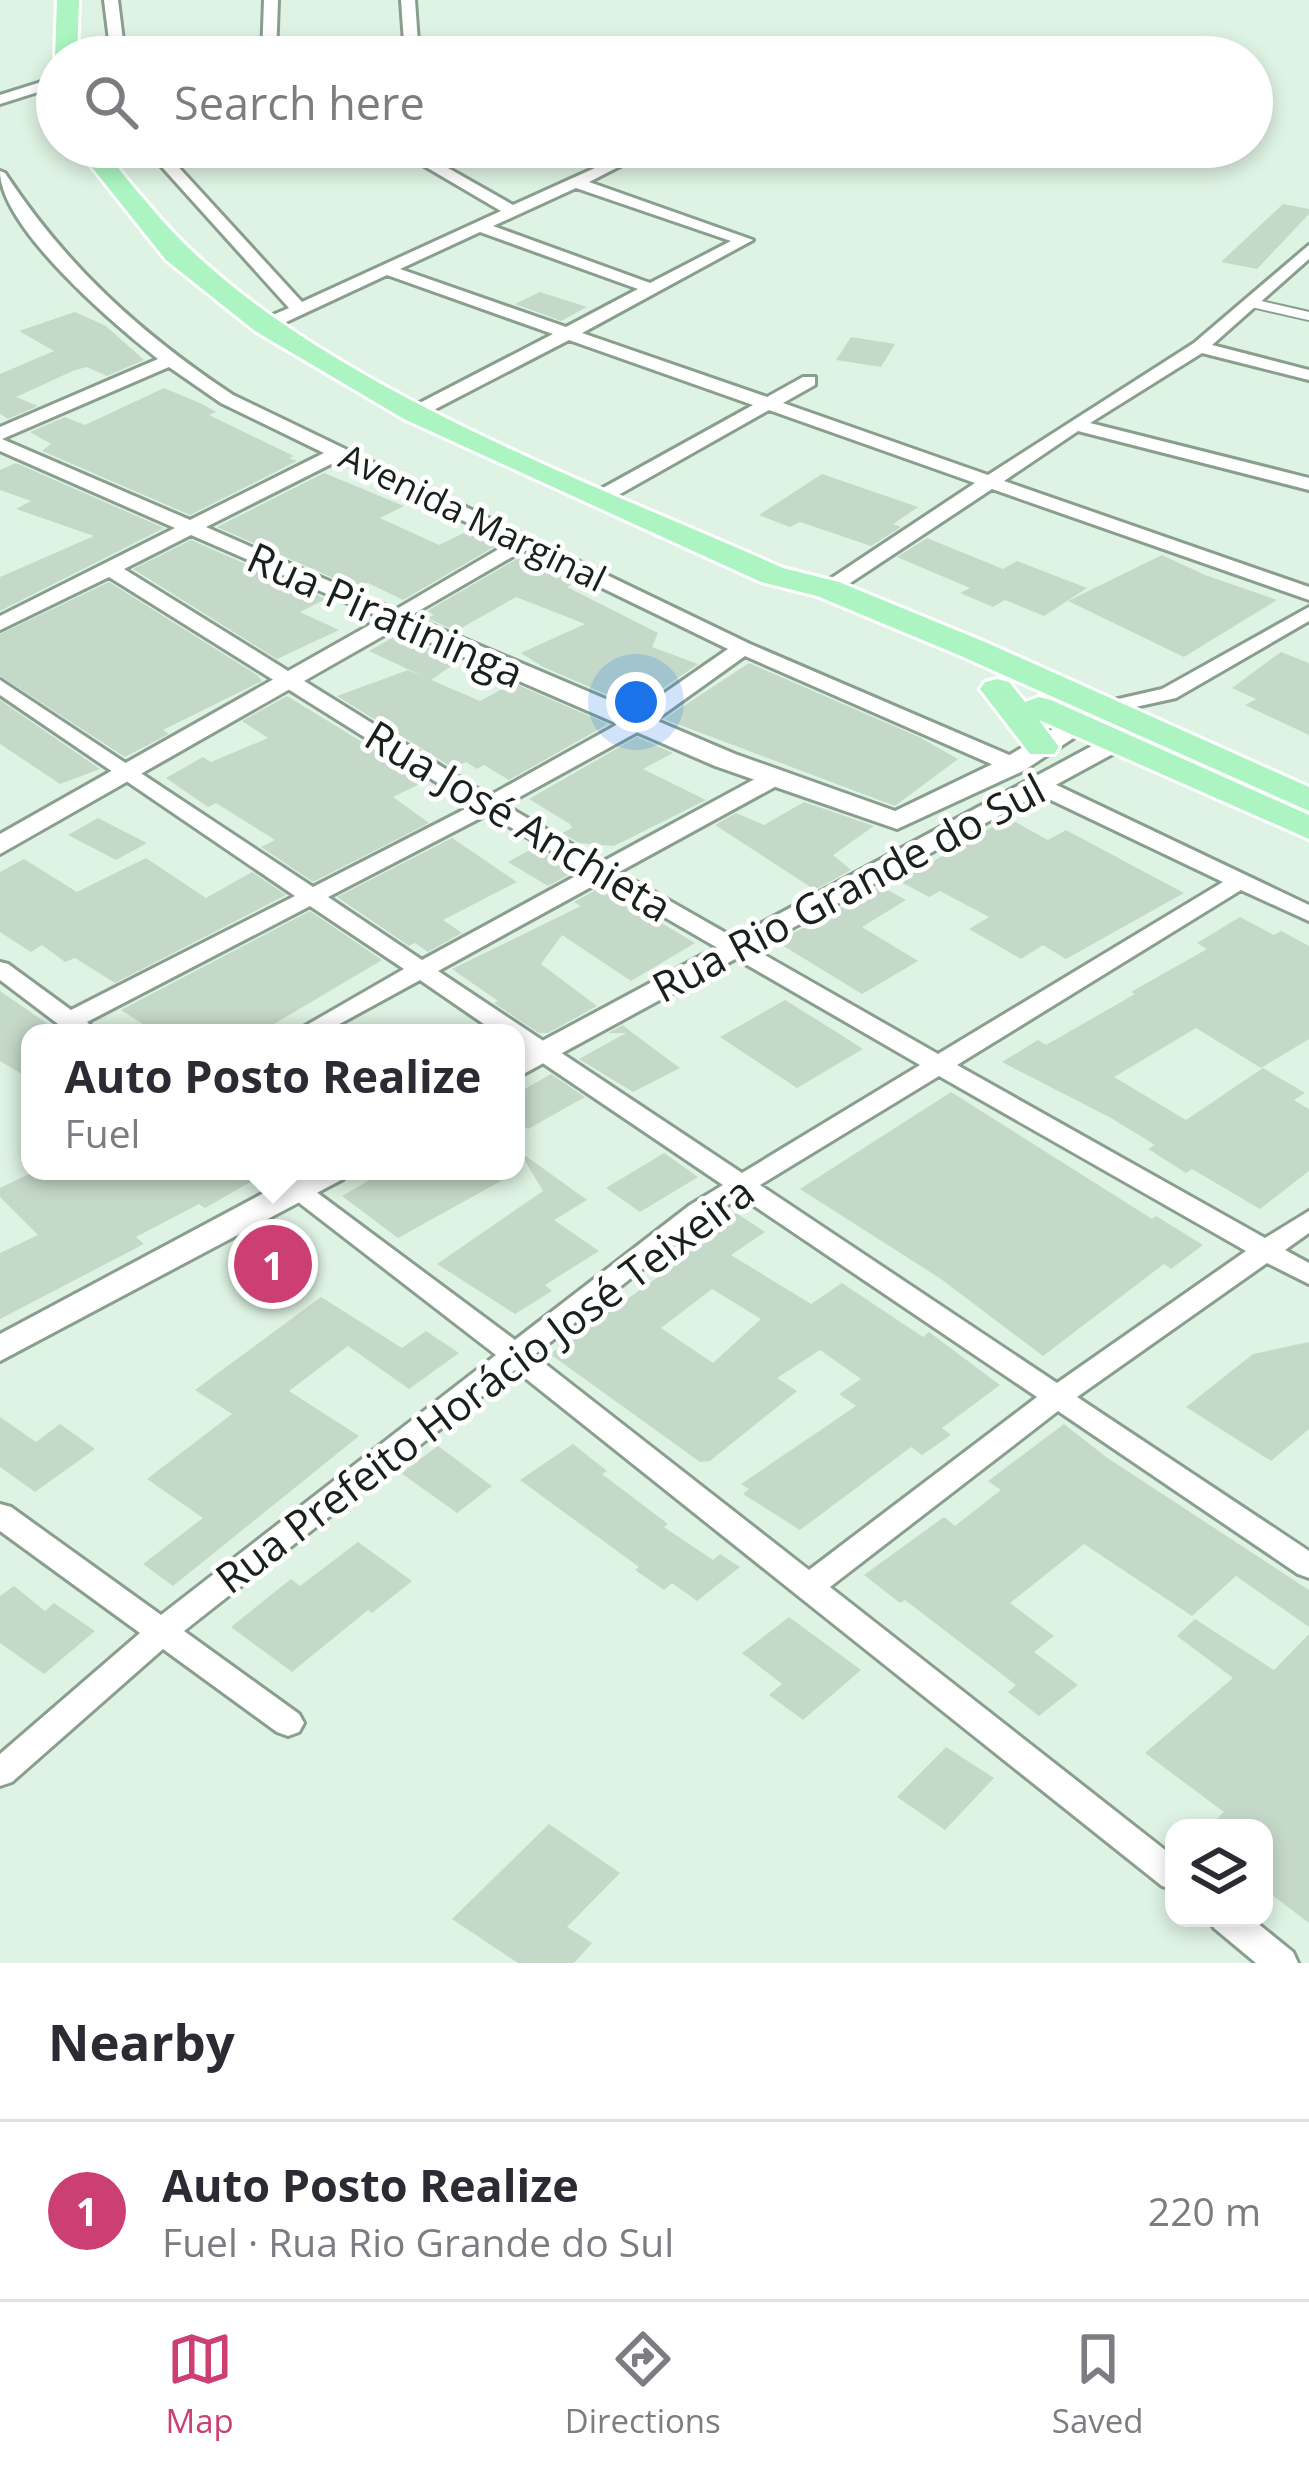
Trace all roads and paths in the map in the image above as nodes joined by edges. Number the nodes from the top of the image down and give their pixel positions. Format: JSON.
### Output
{"nodes":[{"id":1,"x":68,"y":0,"type":"edge"},
{"id":2,"x":111,"y":0,"type":"edge"},
{"id":3,"x":272,"y":0,"type":"edge"},
{"id":4,"x":408,"y":0,"type":"edge"},
{"id":5,"x":67,"y":36,"type":"edge"},
{"id":6,"x":115,"y":36,"type":"edge"},
{"id":7,"x":270,"y":36,"type":"edge"},
{"id":8,"x":411,"y":36,"type":"edge"},
{"id":9,"x":36,"y":88,"type":"edge"},
{"id":10,"x":0,"y":100,"type":"edge"},
{"id":11,"x":106,"y":168,"type":"edge"},
{"id":12,"x":171,"y":168,"type":"edge"},
{"id":13,"x":437,"y":168,"type":"edge"},
{"id":14,"x":608,"y":168,"type":"edge"},
{"id":15,"x":0,"y":176,"type":"edge"},
{"id":16,"x":576,"y":183,"type":"junction"},
{"id":17,"x":514,"y":212,"type":"junction"},
{"id":18,"x":480,"y":227,"type":"junction"},
{"id":19,"x":1309,"y":250,"type":"edge"},
{"id":20,"x":387,"y":270,"type":"junction"},
{"id":21,"x":650,"y":288,"type":"junction"},
{"id":22,"x":1252,"y":303,"type":"junction"},
{"id":23,"x":299,"y":309,"type":"junction"},
{"id":24,"x":1309,"y":316,"type":"edge"},
{"id":25,"x":266,"y":325,"type":"junction"},
{"id":26,"x":568,"y":337,"type":"junction"},
{"id":27,"x":1200,"y":347,"type":"junction"},
{"id":28,"x":161,"y":355,"type":"junction"},
{"id":29,"x":1309,"y":375,"type":"edge"},
{"id":30,"x":809,"y":380,"type":"dead end"},
{"id":31,"x":768,"y":403,"type":"junction"},
{"id":32,"x":414,"y":413,"type":"junction"},
{"id":33,"x":0,"y":418,"type":"edge"},
{"id":34,"x":1076,"y":425,"type":"junction"},
{"id":35,"x":0,"y":434,"type":"edge"},
{"id":36,"x":0,"y":444,"type":"edge"},
{"id":37,"x":340,"y":452,"type":"junction"},
{"id":38,"x":991,"y":484,"type":"junction"},
{"id":39,"x":1309,"y":484,"type":"edge"},
{"id":40,"x":599,"y":498,"type":"junction"},
{"id":41,"x":188,"y":526,"type":"junction"},
{"id":42,"x":524,"y":542,"type":"junction"},
{"id":43,"x":110,"y":569,"type":"junction"},
{"id":44,"x":772,"y":575,"type":"junction"},
{"id":45,"x":828,"y":589,"type":"junction"},
{"id":46,"x":1309,"y":594,"type":"edge"},
{"id":47,"x":1309,"y":613,"type":"edge"},
{"id":48,"x":397,"y":618,"type":"junction"},
{"id":49,"x":0,"y":624,"type":"edge"},
{"id":50,"x":743,"y":648,"type":"junction"},
{"id":51,"x":288,"y":680,"type":"junction"},
{"id":52,"x":0,"y":686,"type":"edge"},
{"id":53,"x":997,"y":689,"type":"junction"},
{"id":54,"x":1169,"y":694,"type":"junction"},
{"id":55,"x":635,"y":724,"type":"junction"},
{"id":56,"x":1090,"y":731,"type":"junction"},
{"id":57,"x":1131,"y":734,"type":"junction"},
{"id":58,"x":1027,"y":756,"type":"junction"},
{"id":59,"x":1181,"y":772,"type":"junction"},
{"id":60,"x":127,"y":773,"type":"junction"},
{"id":61,"x":774,"y":778,"type":"junction"},
{"id":62,"x":1038,"y":785,"type":"junction"},
{"id":63,"x":1309,"y":800,"type":"edge"},
{"id":64,"x":490,"y":805,"type":"junction"},
{"id":65,"x":1309,"y":828,"type":"edge"},
{"id":66,"x":0,"y":846,"type":"edge"},
{"id":67,"x":600,"y":869,"type":"junction"},
{"id":68,"x":1240,"y":880,"type":"junction"},
{"id":69,"x":313,"y":898,"type":"junction"},
{"id":70,"x":1309,"y":914,"type":"edge"},
{"id":71,"x":734,"y":950,"type":"junction"},
{"id":72,"x":0,"y":969,"type":"edge"},
{"id":73,"x":421,"y":970,"type":"junction"},
{"id":74,"x":74,"y":1024,"type":"edge"},
{"id":75,"x":83,"y":1024,"type":"edge"},
{"id":76,"x":322,"y":1024,"type":"edge"},
{"id":77,"x":500,"y":1024,"type":"edge"},
{"id":78,"x":525,"y":1040,"type":"edge"},
{"id":79,"x":543,"y":1052,"type":"junction"},
{"id":80,"x":525,"y":1063,"type":"edge"},
{"id":81,"x":937,"y":1066,"type":"junction"},
{"id":82,"x":284,"y":1180,"type":"edge"},
{"id":83,"x":741,"y":1184,"type":"junction"},
{"id":84,"x":1309,"y":1220,"type":"edge"},
{"id":85,"x":1267,"y":1249,"type":"junction"},
{"id":86,"x":1309,"y":1275,"type":"edge"},
{"id":87,"x":0,"y":1348,"type":"edge"},
{"id":88,"x":514,"y":1354,"type":"junction"},
{"id":89,"x":1058,"y":1396,"type":"junction"},
{"id":90,"x":0,"y":1515,"type":"edge"},
{"id":91,"x":1309,"y":1566,"type":"edge"},
{"id":92,"x":809,"y":1586,"type":"junction"},
{"id":93,"x":163,"y":1631,"type":"junction"},
{"id":94,"x":288,"y":1723,"type":"dead end"},
{"id":95,"x":0,"y":1773,"type":"edge"},
{"id":96,"x":1165,"y":1869,"type":"edge"},
{"id":97,"x":1237,"y":1927,"type":"edge"},
{"id":98,"x":1281,"y":1963,"type":"edge"}],
"edges":[{"from":1,"to":5,"type":"main road"},
{"from":2,"to":6,"type":"street"},
{"from":3,"to":7,"type":"street"},
{"from":4,"to":8,"type":"street"},
{"from":9,"to":10,"type":"street"},
{"from":11,"to":25,"type":"main road"},
{"from":12,"to":23,"type":"street"},
{"from":13,"to":17,"type":"street"},
{"from":14,"to":16,"type":"street"},
{"from":15,"to":28,"type":"street","name":"Avenida Marginal"},
{"from":16,"to":17,"type":"street"},
{"from":16,"to":21,"type":"street"},
{"from":17,"to":18,"type":"street"},
{"from":18,"to":20,"type":"street"},
{"from":18,"to":21,"type":"street"},
{"from":19,"to":22,"type":"street"},
{"from":20,"to":23,"type":"street"},
{"from":20,"to":26,"type":"street"},
{"from":21,"to":26,"type":"street"},
{"from":22,"to":24,"type":"lane"},
{"from":22,"to":27,"type":"street"},
{"from":23,"to":25,"type":"street"},
{"from":25,"to":32,"type":"main road"},
{"from":26,"to":31,"type":"street"},
{"from":26,"to":32,"type":"street"},
{"from":27,"to":29,"type":"street"},
{"from":27,"to":34,"type":"street"},
{"from":28,"to":33,"type":"street"},
{"from":28,"to":35,"type":"street"},
{"from":28,"to":37,"type":"street","name":"Avenida Marginal"},
{"from":30,"to":31,"type":"street"},
{"from":31,"to":38,"type":"street"},
{"from":31,"to":40,"type":"street"},
{"from":32,"to":40,"type":"main road"},
{"from":34,"to":38,"type":"street"},
{"from":34,"to":39,"type":"street"},
{"from":36,"to":41,"type":"street","name":"Rua Piratininga"},
{"from":37,"to":41,"type":"street"},
{"from":37,"to":42,"type":"street","name":"Avenida Marginal"},
{"from":38,"to":45,"type":"street"},
{"from":38,"to":46,"type":"street"},
{"from":40,"to":44,"type":"main road"},
{"from":41,"to":43,"type":"street"},
{"from":41,"to":48,"type":"street","name":"Rua Piratininga"},
{"from":42,"to":48,"type":"street"},
{"from":42,"to":50,"type":"street","name":"Avenida Marginal"},
{"from":43,"to":49,"type":"street"},
{"from":43,"to":51,"type":"street","name":"Rua José Anchieta"},
{"from":44,"to":45,"type":"main road"},
{"from":44,"to":53,"type":"main road"},
{"from":45,"to":56,"type":"main road"},
{"from":47,"to":54,"type":"street","name":"Rua Rio Grande do Sul"},
{"from":48,"to":51,"type":"street"},
{"from":48,"to":55,"type":"street","name":"Rua Piratininga"},
{"from":50,"to":55,"type":"street"},
{"from":50,"to":58,"type":"street","name":"Avenida Marginal"},
{"from":51,"to":60,"type":"street"},
{"from":51,"to":64,"type":"street","name":"Rua José Anchieta"},
{"from":52,"to":60,"type":"street"},
{"from":53,"to":56,"type":"main road"},
{"from":53,"to":58,"type":"main road"},
{"from":54,"to":56,"type":"street","name":"Rua Rio Grande do Sul"},
{"from":54,"to":57,"type":"street","name":"Rua Rio Grande do Sul"},
{"from":55,"to":61,"type":"street","name":"Rua Piratininga"},
{"from":55,"to":64,"type":"street"},
{"from":56,"to":57,"type":"main road"},
{"from":56,"to":58,"type":"street","name":"Rua Piratininga"},
{"from":56,"to":59,"type":"main road"},
{"from":56,"to":62,"type":"street","name":"Rua Rio Grande do Sul"},
{"from":57,"to":59,"type":"main road"},
{"from":57,"to":63,"type":"main road"},
{"from":58,"to":61,"type":"street","name":"Rua Piratininga"},
{"from":59,"to":65,"type":"main road"},
{"from":60,"to":66,"type":"street"},
{"from":60,"to":69,"type":"street"},
{"from":61,"to":67,"type":"street"},
{"from":62,"to":68,"type":"street"},
{"from":62,"to":71,"type":"street","name":"Rua Rio Grande do Sul"},
{"from":64,"to":67,"type":"street","name":"Rua José Anchieta"},
{"from":64,"to":69,"type":"street"},
{"from":67,"to":71,"type":"street","name":"Rua José Anchieta"},
{"from":67,"to":73,"type":"street"},
{"from":68,"to":70,"type":"street"},
{"from":68,"to":81,"type":"street","name":"Rua Prefeito Horácio José Teixeira"},
{"from":69,"to":73,"type":"street"},
{"from":69,"to":75,"type":"street"},
{"from":71,"to":79,"type":"street","name":"Rua Rio Grande do Sul"},
{"from":71,"to":81,"type":"street","name":"Rua José Anchieta"},
{"from":72,"to":74,"type":"street"},
{"from":73,"to":76,"type":"street"},
{"from":73,"to":77,"type":"street"},
{"from":78,"to":79,"type":"street"},
{"from":79,"to":80,"type":"street","name":"Rua Rio Grande do Sul"},
{"from":79,"to":83,"type":"street"},
{"from":81,"to":83,"type":"street","name":"Rua Prefeito Horácio José Teixeira"},
{"from":81,"to":85,"type":"street","name":"Rua José Anchieta"},
{"from":82,"to":87,"type":"street"},
{"from":82,"to":88,"type":"street"},
{"from":83,"to":88,"type":"street","name":"Rua Prefeito Horácio José Teixeira"},
{"from":83,"to":89,"type":"street"},
{"from":84,"to":85,"type":"street"},
{"from":85,"to":86,"type":"street","name":"Rua José Anchieta"},
{"from":85,"to":89,"type":"street"},
{"from":88,"to":92,"type":"street"},
{"from":88,"to":93,"type":"street","name":"Rua Prefeito Horácio José Teixeira"},
{"from":89,"to":91,"type":"street"},
{"from":89,"to":92,"type":"street"},
{"from":90,"to":93,"type":"street"},
{"from":92,"to":96,"type":"street"},
{"from":93,"to":94,"type":"street"},
{"from":93,"to":95,"type":"street","name":"Rua Prefeito Horácio José Teixeira"},
{"from":97,"to":98,"type":"street"}]}
